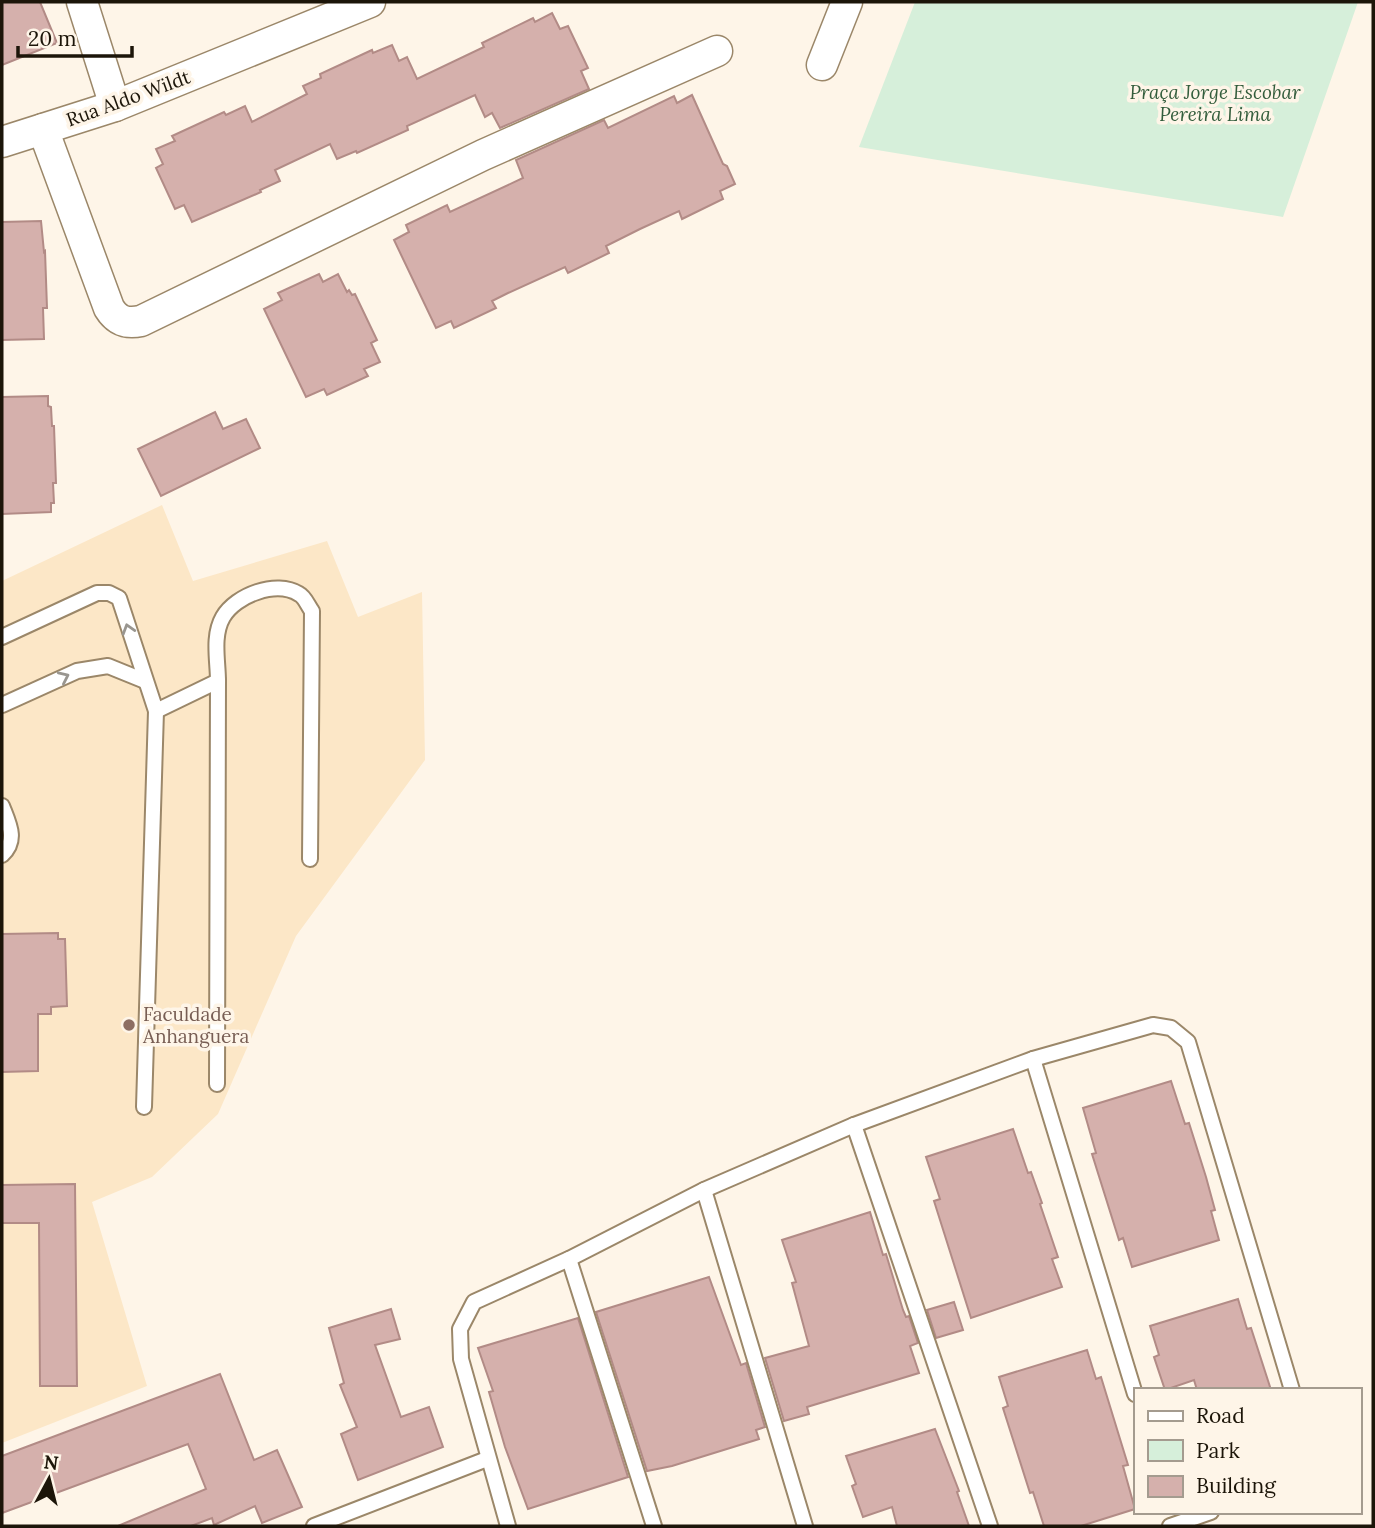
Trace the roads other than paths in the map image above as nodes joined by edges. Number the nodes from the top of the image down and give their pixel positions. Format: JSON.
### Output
{"nodes":[{"id":1,"x":82,"y":2,"type":"edge"},
{"id":2,"x":370,"y":2,"type":"edge"},
{"id":3,"x":847,"y":2,"type":"edge"},
{"id":4,"x":717,"y":51,"type":"dead end"},
{"id":5,"x":822,"y":65,"type":"dead end"},
{"id":6,"x":115,"y":106,"type":"junction"},
{"id":7,"x":43,"y":129,"type":"junction"},
{"id":8,"x":2,"y":142,"type":"edge"},
{"id":9,"x":2,"y":637,"type":"edge"},
{"id":10,"x":145,"y":681,"type":"junction"},
{"id":11,"x":218,"y":681,"type":"junction"},
{"id":12,"x":2,"y":705,"type":"edge"},
{"id":13,"x":156,"y":711,"type":"junction"},
{"id":14,"x":2,"y":806,"type":"edge"},
{"id":15,"x":2,"y":855,"type":"edge"},
{"id":16,"x":310,"y":859,"type":"dead end"},
{"id":17,"x":1033,"y":1059,"type":"junction"},
{"id":18,"x":217,"y":1084,"type":"dead end"},
{"id":19,"x":144,"y":1107,"type":"dead end"},
{"id":20,"x":854,"y":1125,"type":"junction"},
{"id":21,"x":704,"y":1190,"type":"junction"},
{"id":22,"x":569,"y":1259,"type":"junction"},
{"id":23,"x":1291,"y":1388,"type":"edge"},
{"id":24,"x":1134,"y":1391,"type":"edge"},
{"id":25,"x":487,"y":1459,"type":"junction"},
{"id":26,"x":1202,"y":1514,"type":"edge"},
{"id":27,"x":1172,"y":1521,"type":"edge"},
{"id":28,"x":314,"y":1526,"type":"edge"},
{"id":29,"x":508,"y":1526,"type":"edge"},
{"id":30,"x":654,"y":1526,"type":"edge"},
{"id":31,"x":806,"y":1526,"type":"edge"},
{"id":32,"x":990,"y":1526,"type":"edge"}],
"edges":[{"from":1,"to":6,"type":"street"},
{"from":2,"to":6,"type":"street","name":"Rua Aldo Wildt"},
{"from":3,"to":5,"type":"street"},
{"from":4,"to":7,"type":"street"},
{"from":6,"to":7,"type":"street","name":"Rua Aldo Wildt"},
{"from":7,"to":8,"type":"street","name":"Rua Aldo Wildt"},
{"from":10,"to":9,"type":"lane","one_way":true},
{"from":12,"to":10,"type":"lane","one_way":true},
{"from":10,"to":13,"type":"lane"},
{"from":11,"to":13,"type":"lane"},
{"from":11,"to":16,"type":"lane"},
{"from":11,"to":18,"type":"lane"},
{"from":13,"to":19,"type":"lane"},
{"from":14,"to":15,"type":"lane"},
{"from":17,"to":20,"type":"lane"},
{"from":17,"to":23,"type":"lane"},
{"from":17,"to":24,"type":"lane"},
{"from":20,"to":21,"type":"lane"},
{"from":20,"to":32,"type":"lane"},
{"from":21,"to":22,"type":"lane"},
{"from":21,"to":31,"type":"lane"},
{"from":22,"to":25,"type":"lane"},
{"from":22,"to":30,"type":"lane"},
{"from":25,"to":28,"type":"lane"},
{"from":25,"to":29,"type":"lane"},
{"from":26,"to":27,"type":"lane"}]}
